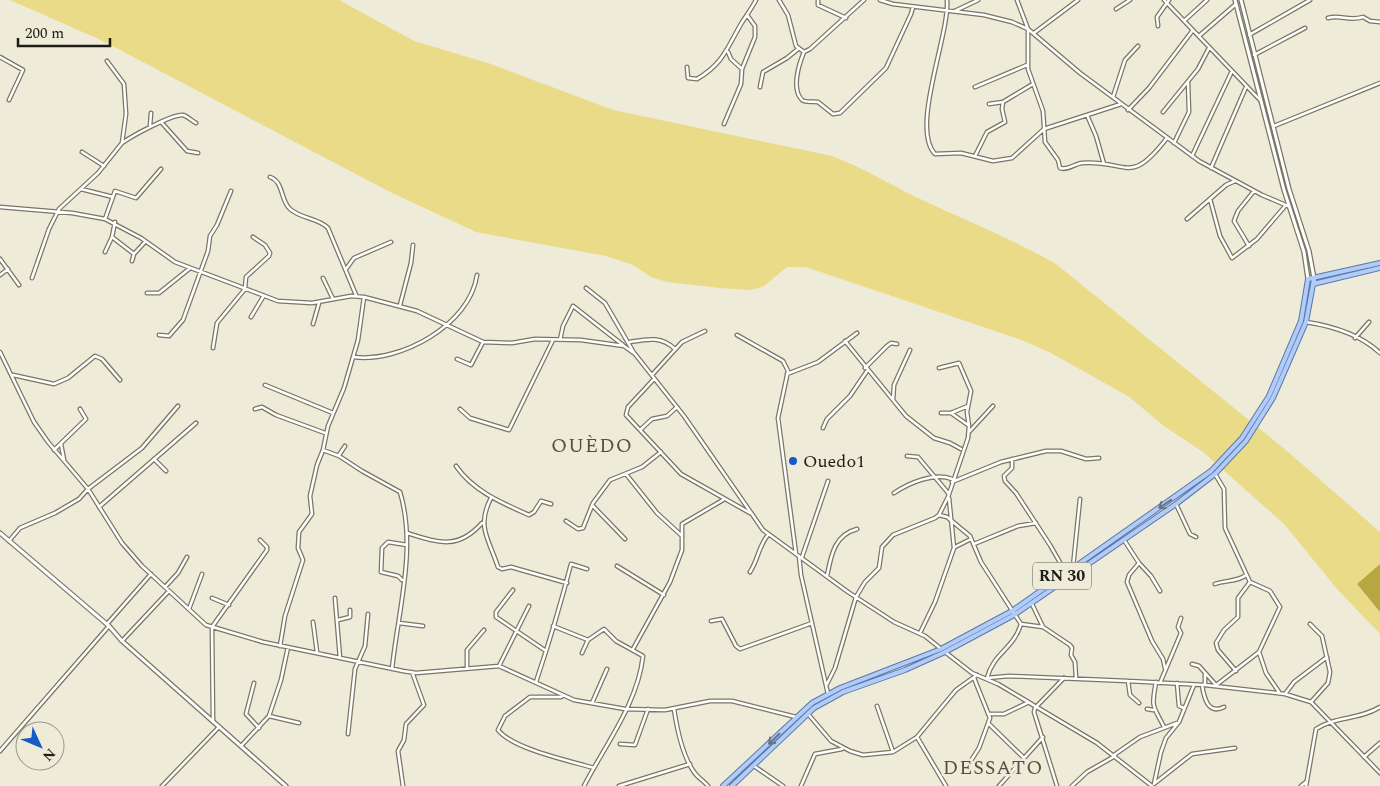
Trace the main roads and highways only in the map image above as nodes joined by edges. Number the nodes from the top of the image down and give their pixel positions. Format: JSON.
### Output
{"nodes":[{"id":1,"x":1380,"y":263,"type":"edge"},
{"id":2,"x":1380,"y":268,"type":"edge"},
{"id":3,"x":1314,"y":281,"type":"junction"},
{"id":4,"x":1308,"y":284,"type":"junction"},
{"id":5,"x":1013,"y":613,"type":"junction"},
{"id":6,"x":723,"y":786,"type":"edge"},
{"id":7,"x":732,"y":786,"type":"edge"}],
"edges":[{"from":1,"to":3,"type":"main road"},
{"from":2,"to":3,"type":"main road"},
{"from":3,"to":4,"type":"main road"},
{"from":3,"to":4,"type":"main road","number":"RN 30"},
{"from":3,"to":5,"type":"main road","name":"RN 30","number":"RN 30"},
{"from":4,"to":5,"type":"main road","number":"RN 30","one_way":true},
{"from":5,"to":6,"type":"main road","number":"RN 30","one_way":true},
{"from":5,"to":7,"type":"main road","name":"RN 30","number":"RN 30"}]}
